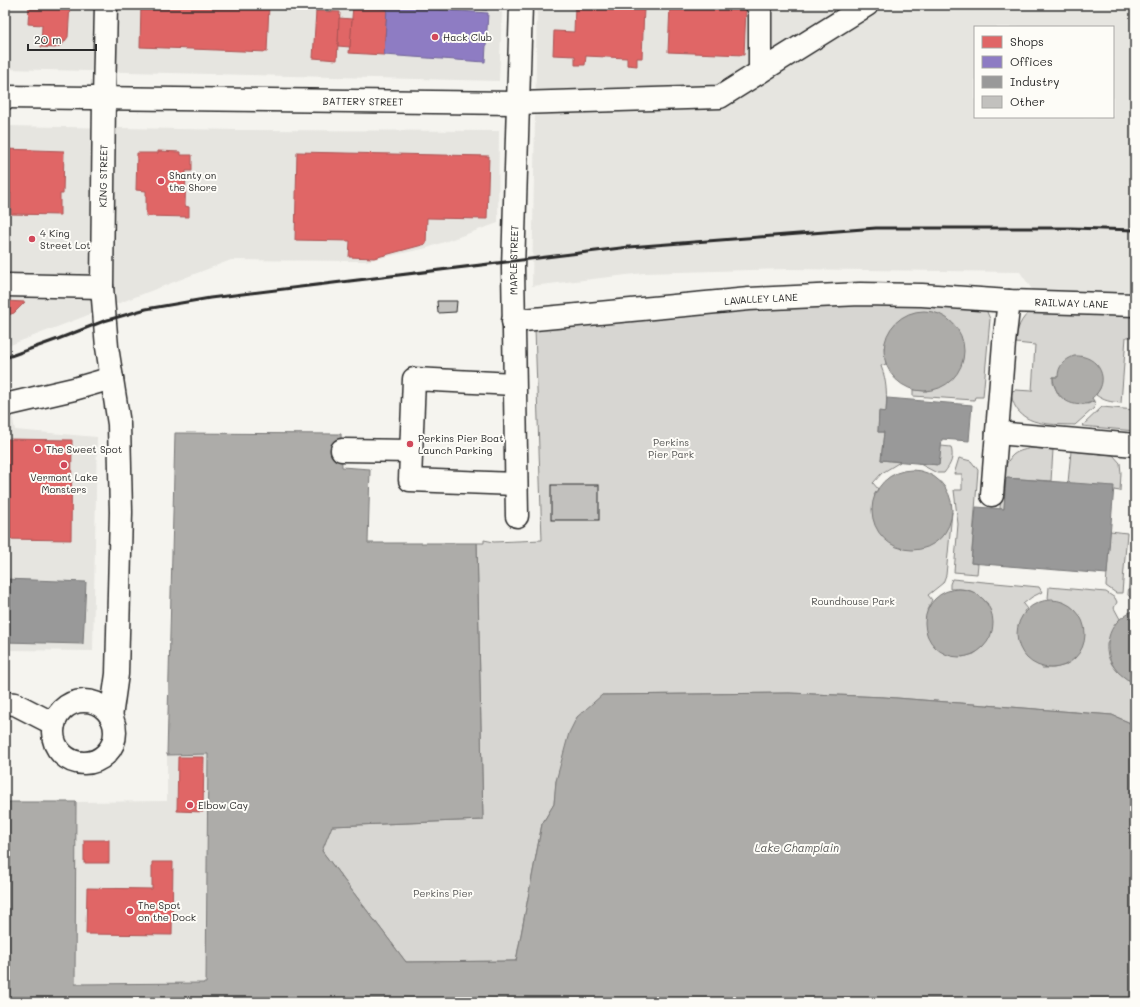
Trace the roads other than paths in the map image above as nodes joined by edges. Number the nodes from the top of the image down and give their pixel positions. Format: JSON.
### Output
{"nodes":[{"id":1,"x":106,"y":5,"type":"edge"},
{"id":2,"x":521,"y":5,"type":"edge"},
{"id":3,"x":757,"y":5,"type":"edge"},
{"id":4,"x":866,"y":5,"type":"edge"},
{"id":5,"x":760,"y":72,"type":"junction"},
{"id":6,"x":5,"y":97,"type":"edge"},
{"id":7,"x":104,"y":98,"type":"junction"},
{"id":8,"x":518,"y":103,"type":"junction"},
{"id":9,"x":5,"y":285,"type":"edge"},
{"id":10,"x":102,"y":287,"type":"junction"},
{"id":11,"x":1009,"y":301,"type":"junction"},
{"id":12,"x":1135,"y":305,"type":"edge"},
{"id":13,"x":513,"y":320,"type":"junction"},
{"id":14,"x":112,"y":378,"type":"junction"},
{"id":15,"x":514,"y":384,"type":"junction"},
{"id":16,"x":5,"y":405,"type":"edge"},
{"id":17,"x":997,"y":433,"type":"junction"},
{"id":18,"x":1135,"y":445,"type":"edge"},
{"id":19,"x":342,"y":450,"type":"dead end"},
{"id":20,"x":411,"y":452,"type":"junction"},
{"id":21,"x":516,"y":484,"type":"junction"},
{"id":22,"x":992,"y":495,"type":"dead end"},
{"id":23,"x":517,"y":516,"type":"dead end"},
{"id":24,"x":5,"y":703,"type":"edge"},
{"id":25,"x":111,"y":717,"type":"junction"},
{"id":26,"x":54,"y":724,"type":"junction"}],
"edges":[{"from":1,"to":7,"type":"street","name":"KING STREET"},
{"from":2,"to":8,"type":"street","name":"MAPLE STREET"},
{"from":3,"to":5,"type":"street"},
{"from":4,"to":5,"type":"street"},
{"from":5,"to":8,"type":"street","name":"BATTERY STREET"},
{"from":6,"to":7,"type":"street","name":"BATTERY STREET"},
{"from":7,"to":8,"type":"street","name":"BATTERY STREET"},
{"from":7,"to":10,"type":"street","name":"KING STREET"},
{"from":8,"to":13,"type":"street","name":"MAPLE STREET"},
{"from":9,"to":10,"type":"street"},
{"from":10,"to":14,"type":"street","name":"KING STREET"},
{"from":11,"to":12,"type":"street","name":"RAILWAY LANE"},
{"from":11,"to":13,"type":"street","name":"LAVALLEY LANE"},
{"from":11,"to":17,"type":"street"},
{"from":13,"to":15,"type":"street","name":"MAPLE STREET"},
{"from":14,"to":16,"type":"street"},
{"from":14,"to":25,"type":"street","name":"KING STREET"},
{"from":15,"to":20,"type":"street"},
{"from":15,"to":21,"type":"street","name":"MAPLE STREET"},
{"from":17,"to":18,"type":"street"},
{"from":17,"to":22,"type":"street"},
{"from":19,"to":20,"type":"street"},
{"from":20,"to":21,"type":"street"},
{"from":21,"to":23,"type":"street","name":"MAPLE STREET"},
{"from":24,"to":26,"type":"street"},
{"from":25,"to":26,"type":"street"},
{"from":25,"to":26,"type":"street"}]}
